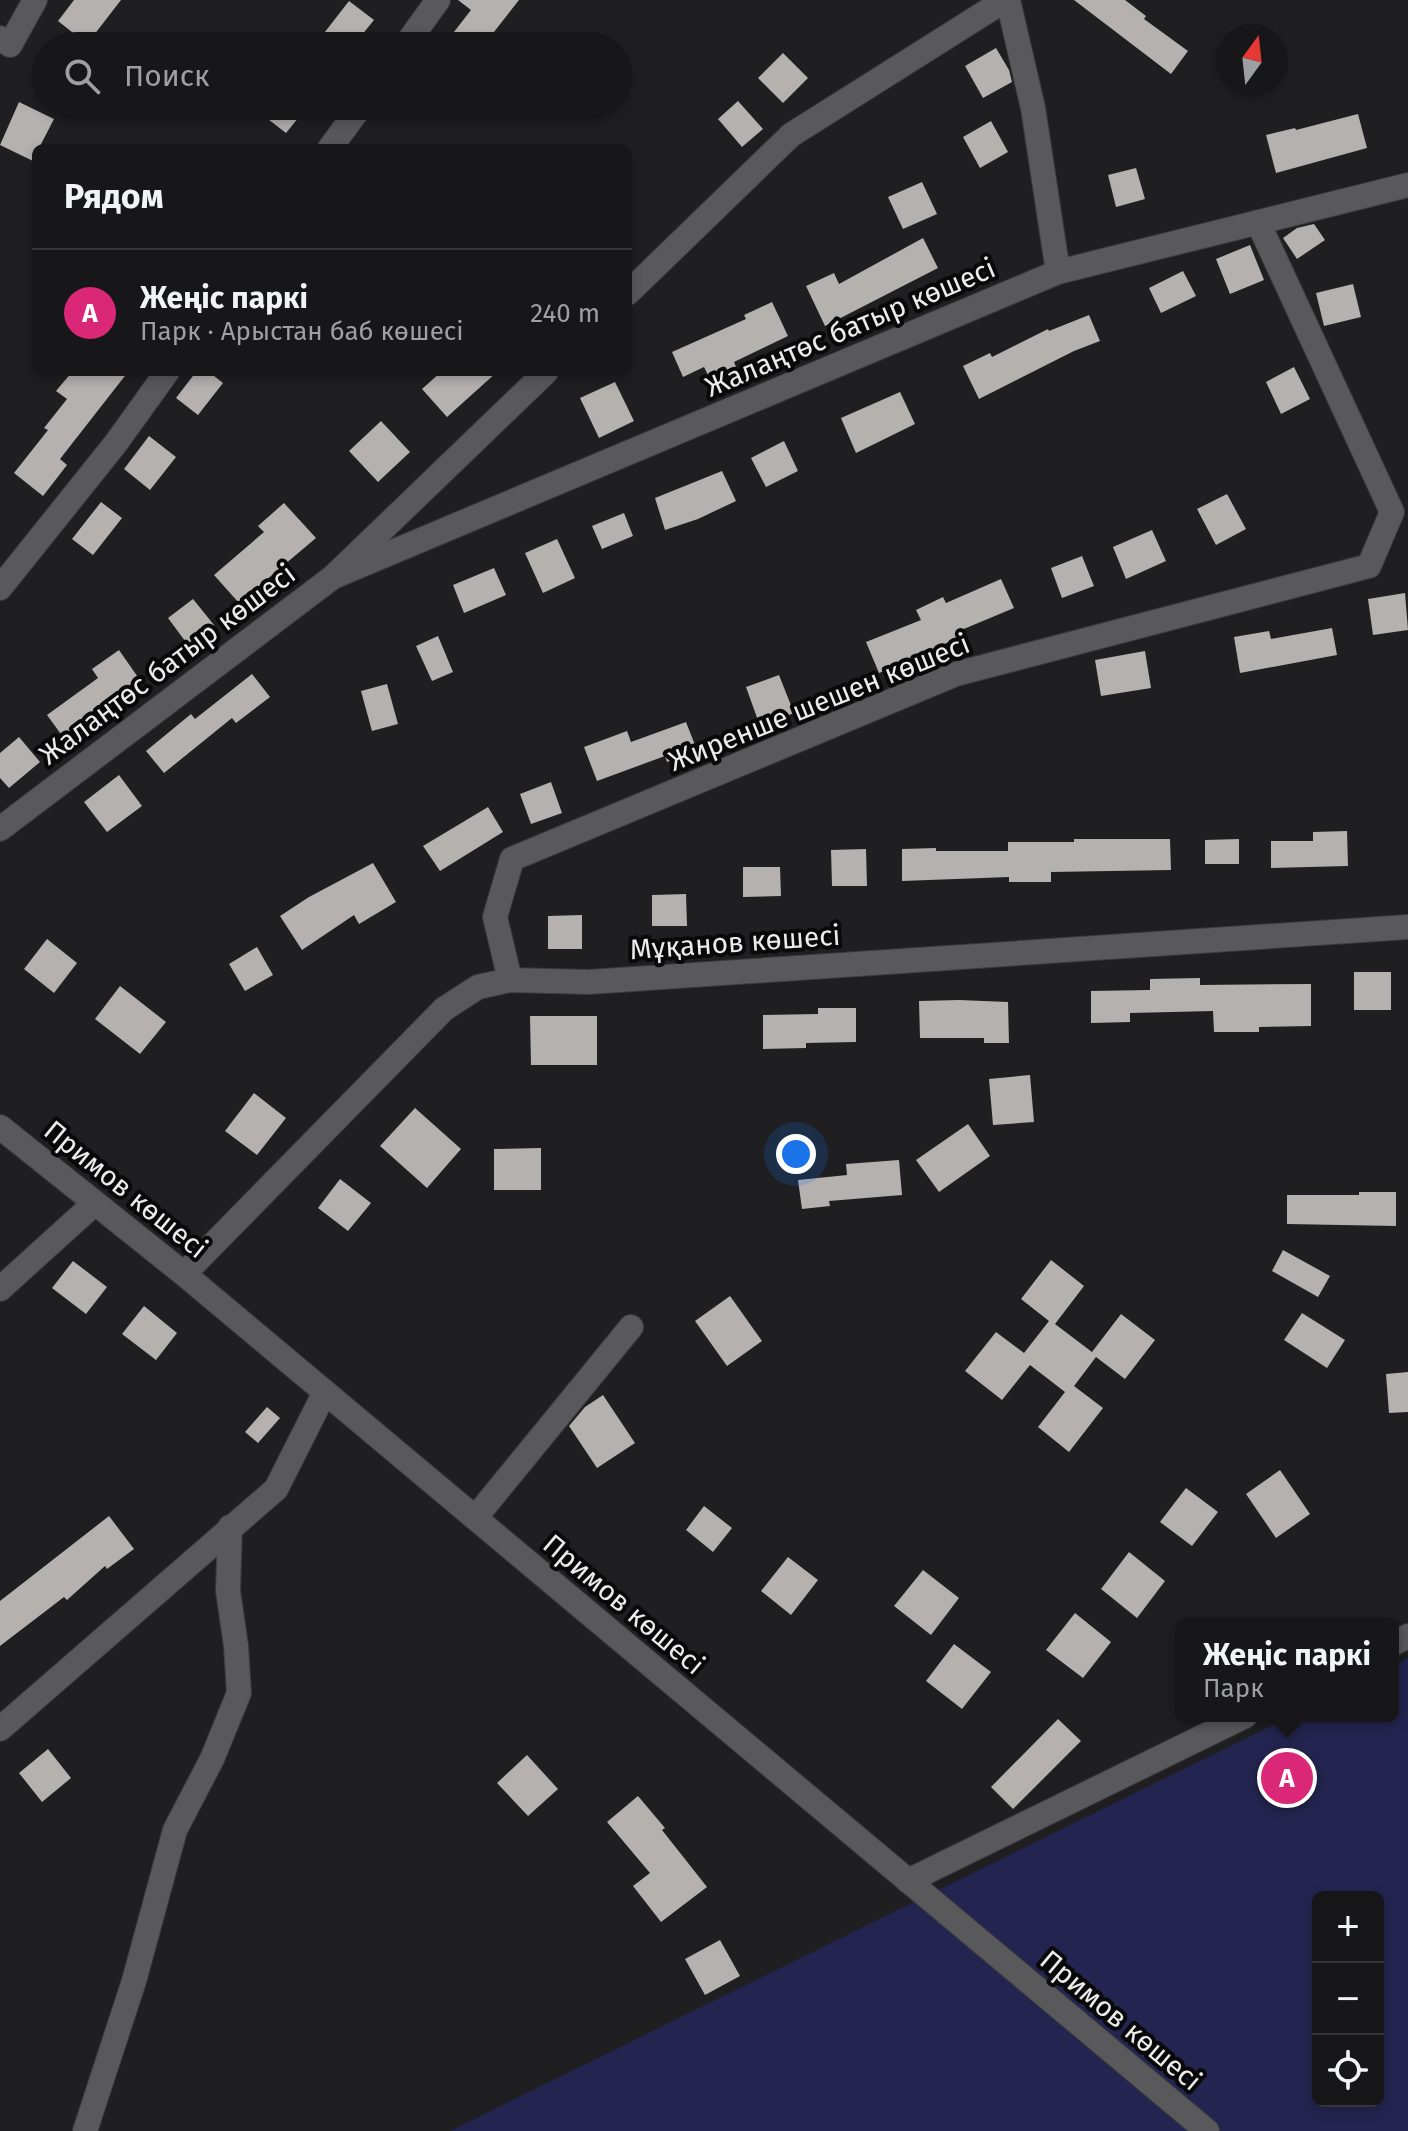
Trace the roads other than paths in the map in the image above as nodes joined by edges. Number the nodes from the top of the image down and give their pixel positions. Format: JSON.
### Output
{"nodes":[{"id":1,"x":35,"y":0,"type":"edge"},
{"id":2,"x":438,"y":0,"type":"edge"},
{"id":3,"x":1006,"y":0,"type":"edge"},
{"id":4,"x":415,"y":32,"type":"edge"},
{"id":5,"x":0,"y":38,"type":"edge"},
{"id":6,"x":351,"y":120,"type":"edge"},
{"id":7,"x":333,"y":144,"type":"edge"},
{"id":8,"x":1408,"y":185,"type":"edge"},
{"id":9,"x":1258,"y":222,"type":"junction"},
{"id":10,"x":1058,"y":272,"type":"junction"},
{"id":11,"x":632,"y":289,"type":"edge"},
{"id":12,"x":164,"y":376,"type":"edge"},
{"id":13,"x":542,"y":376,"type":"edge"},
{"id":14,"x":333,"y":577,"type":"junction"},
{"id":15,"x":0,"y":588,"type":"edge"},
{"id":16,"x":0,"y":829,"type":"edge"},
{"id":17,"x":1408,"y":927,"type":"edge"},
{"id":18,"x":510,"y":980,"type":"junction"},
{"id":19,"x":0,"y":1127,"type":"edge"},
{"id":20,"x":95,"y":1203,"type":"junction"},
{"id":21,"x":184,"y":1274,"type":"junction"},
{"id":22,"x":0,"y":1289,"type":"edge"},
{"id":23,"x":631,"y":1327,"type":"dead end"},
{"id":24,"x":325,"y":1392,"type":"junction"},
{"id":25,"x":475,"y":1518,"type":"junction"},
{"id":26,"x":230,"y":1527,"type":"junction"},
{"id":27,"x":1233,"y":1722,"type":"edge"},
{"id":28,"x":0,"y":1729,"type":"edge"},
{"id":29,"x":908,"y":1881,"type":"junction"},
{"id":30,"x":85,"y":2131,"type":"edge"},
{"id":31,"x":1207,"y":2131,"type":"edge"}],
"edges":[{"from":1,"to":5,"type":"street"},
{"from":2,"to":4,"type":"street"},
{"from":3,"to":10,"type":"street"},
{"from":3,"to":11,"type":"street"},
{"from":6,"to":7,"type":"street"},
{"from":8,"to":9,"type":"street","name":"Жалаңтөс батыр көшесі"},
{"from":9,"to":10,"type":"street","name":"Жалаңтөс батыр көшесі"},
{"from":9,"to":18,"type":"street","name":"Жиренше шешен көшесі"},
{"from":10,"to":14,"type":"street","name":"Жалаңтөс батыр көшесі"},
{"from":12,"to":15,"type":"street"},
{"from":13,"to":14,"type":"street","name":"Жалаңтөс батыр көшесі"},
{"from":14,"to":16,"type":"street","name":"Жалаңтөс батыр көшесі"},
{"from":17,"to":18,"type":"street","name":"Мұқанов көшесі"},
{"from":18,"to":21,"type":"street","name":"Мұқанов көшесі"},
{"from":19,"to":20,"type":"street","name":"Примов көшесі"},
{"from":20,"to":21,"type":"street","name":"Примов көшесі"},
{"from":20,"to":22,"type":"street"},
{"from":21,"to":24,"type":"street","name":"Примов көшесі"},
{"from":23,"to":25,"type":"street"},
{"from":24,"to":25,"type":"street","name":"Примов көшесі"},
{"from":24,"to":26,"type":"street"},
{"from":25,"to":29,"type":"street","name":"Примов көшесі"},
{"from":26,"to":28,"type":"street"},
{"from":26,"to":30,"type":"street"},
{"from":27,"to":29,"type":"street"},
{"from":29,"to":31,"type":"street","name":"Примов көшесі"}]}
